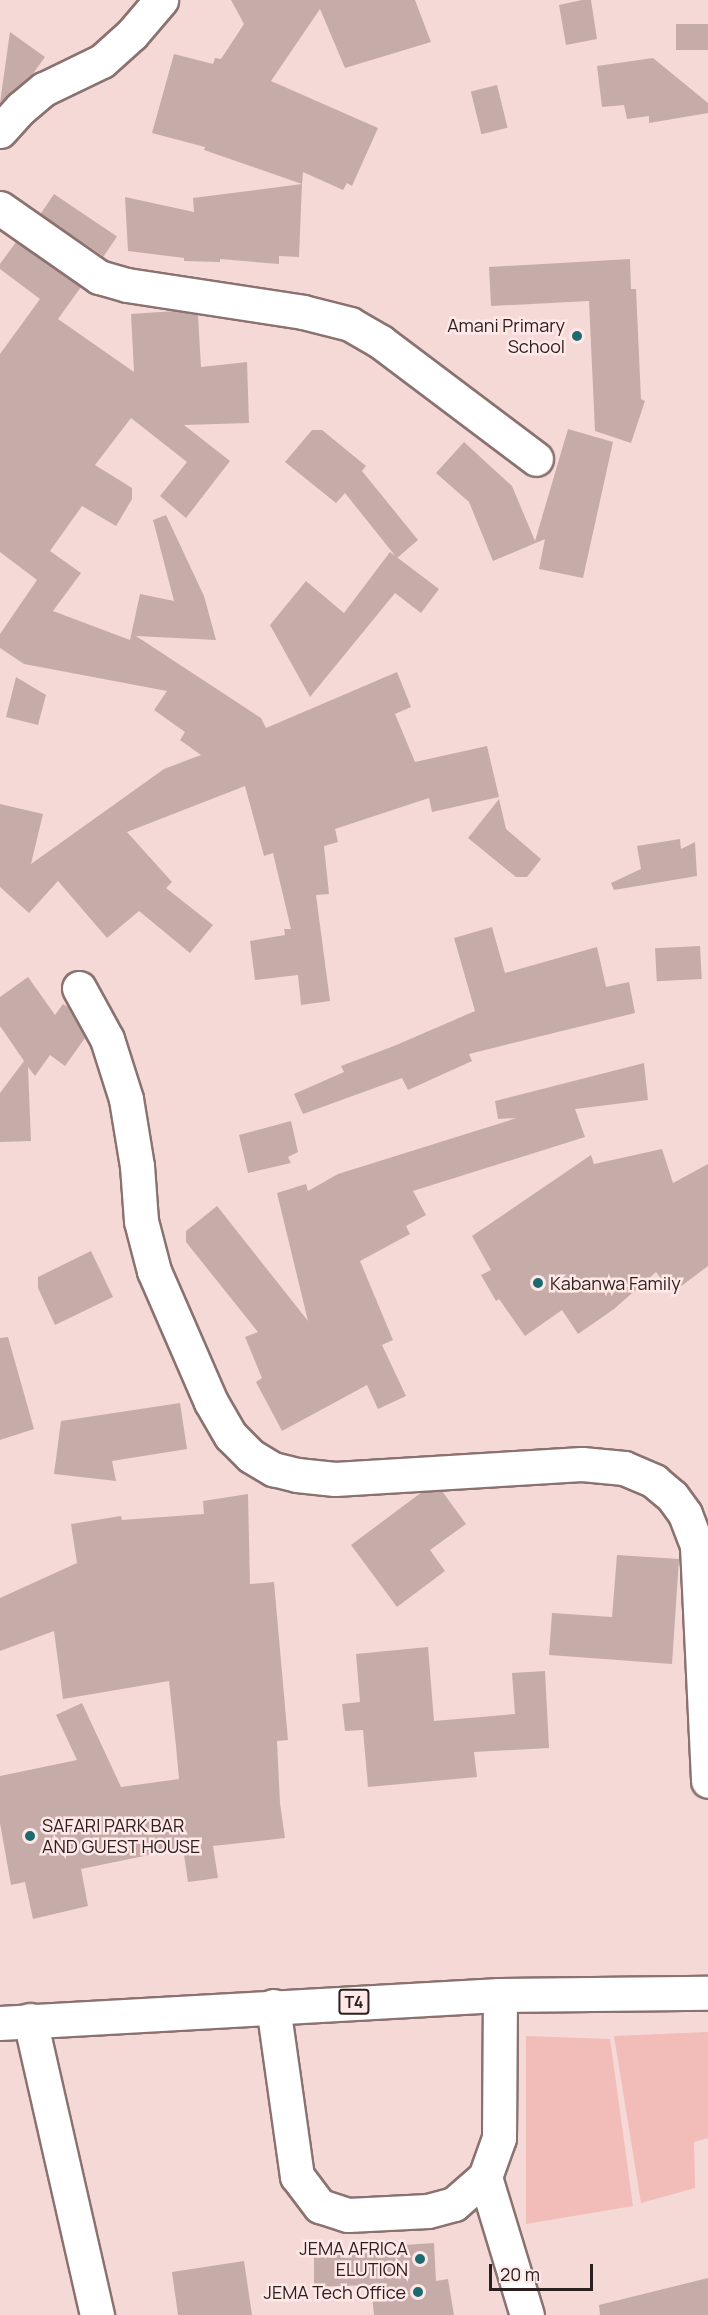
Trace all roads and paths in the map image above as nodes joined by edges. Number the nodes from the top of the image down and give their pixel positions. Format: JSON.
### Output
{"nodes":[{"id":1,"x":162,"y":0,"type":"edge"},
{"id":2,"x":0,"y":131,"type":"edge"},
{"id":3,"x":0,"y":208,"type":"edge"},
{"id":4,"x":536,"y":459,"type":"dead end"},
{"id":5,"x":79,"y":988,"type":"dead end"},
{"id":6,"x":708,"y":1780,"type":"edge"},
{"id":7,"x":708,"y":1994,"type":"edge"},
{"id":8,"x":500,"y":1995,"type":"junction"},
{"id":9,"x":273,"y":2007,"type":"junction"},
{"id":10,"x":15,"y":2022,"type":"edge"},
{"id":11,"x":485,"y":2176,"type":"junction"},
{"id":12,"x":97,"y":2315,"type":"edge"},
{"id":13,"x":527,"y":2315,"type":"edge"}],
"edges":[{"from":1,"to":2,"type":"main road"},
{"from":3,"to":4,"type":"main road"},
{"from":5,"to":6,"type":"main road"},
{"from":7,"to":8,"type":"main road","number":"T4"},
{"from":8,"to":9,"type":"main road","number":"T4"},
{"from":8,"to":11,"type":"main road"},
{"from":9,"to":10,"type":"main road","number":"T4"},
{"from":9,"to":11,"type":"main road"},
{"from":10,"to":12,"type":"main road"},
{"from":11,"to":13,"type":"main road"}]}
